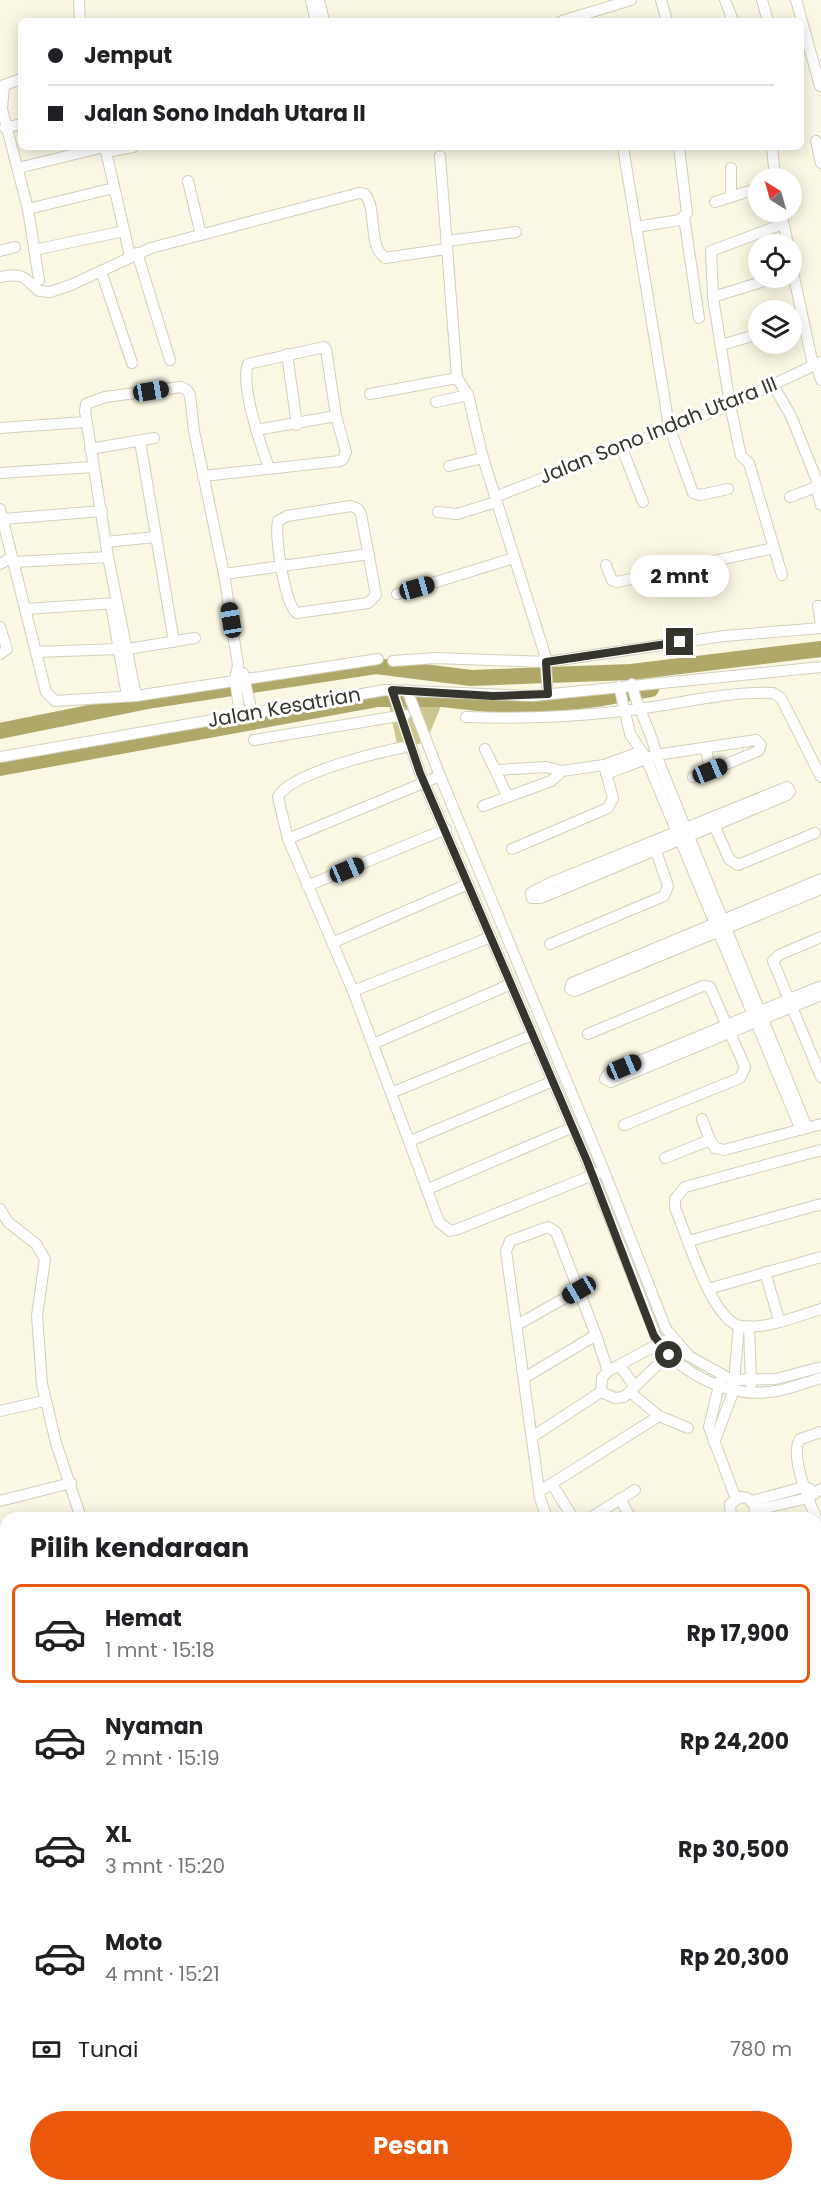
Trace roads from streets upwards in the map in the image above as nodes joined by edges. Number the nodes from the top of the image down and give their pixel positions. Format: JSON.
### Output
{"nodes":[{"id":1,"x":79,"y":0,"type":"edge"},
{"id":2,"x":311,"y":0,"type":"edge"},
{"id":3,"x":320,"y":0,"type":"edge"},
{"id":4,"x":631,"y":0,"type":"edge"},
{"id":5,"x":661,"y":0,"type":"edge"},
{"id":6,"x":725,"y":0,"type":"edge"},
{"id":7,"x":762,"y":0,"type":"edge"},
{"id":8,"x":796,"y":0,"type":"edge"},
{"id":9,"x":80,"y":18,"type":"edge"},
{"id":10,"x":315,"y":18,"type":"edge"},
{"id":11,"x":323,"y":18,"type":"edge"},
{"id":12,"x":578,"y":18,"type":"edge"},
{"id":13,"x":666,"y":18,"type":"edge"},
{"id":14,"x":732,"y":18,"type":"edge"},
{"id":15,"x":767,"y":18,"type":"edge"},
{"id":16,"x":801,"y":18,"type":"edge"},
{"id":17,"x":804,"y":29,"type":"edge"},
{"id":18,"x":18,"y":80,"type":"edge"},
{"id":19,"x":820,"y":86,"type":"edge"},
{"id":20,"x":1,"y":109,"type":"edge"},
{"id":21,"x":18,"y":125,"type":"edge"},
{"id":22,"x":5,"y":128,"type":"junction"},
{"id":23,"x":816,"y":141,"type":"dead end"},
{"id":24,"x":100,"y":150,"type":"edge"},
{"id":25,"x":105,"y":150,"type":"edge"},
{"id":26,"x":623,"y":150,"type":"edge"},
{"id":27,"x":679,"y":150,"type":"edge"},
{"id":28,"x":772,"y":150,"type":"edge"},
{"id":29,"x":440,"y":156,"type":"dead end"},
{"id":30,"x":821,"y":162,"type":"edge"},
{"id":31,"x":18,"y":168,"type":"junction"},
{"id":32,"x":731,"y":168,"type":"dead end"},
{"id":33,"x":774,"y":168,"type":"edge"},
{"id":34,"x":188,"y":181,"type":"dead end"},
{"id":35,"x":114,"y":188,"type":"junction"},
{"id":36,"x":748,"y":192,"type":"edge"},
{"id":37,"x":731,"y":197,"type":"junction"},
{"id":38,"x":715,"y":202,"type":"dead end"},
{"id":39,"x":28,"y":209,"type":"junction"},
{"id":40,"x":684,"y":217,"type":"junction"},
{"id":41,"x":783,"y":224,"type":"joint"},
{"id":42,"x":636,"y":226,"type":"junction"},
{"id":43,"x":124,"y":231,"type":"junction"},
{"id":44,"x":516,"y":232,"type":"dead end"},
{"id":45,"x":786,"y":234,"type":"edge"},
{"id":46,"x":201,"y":235,"type":"junction"},
{"id":47,"x":446,"y":245,"type":"junction"},
{"id":48,"x":15,"y":247,"type":"dead end"},
{"id":49,"x":34,"y":250,"type":"junction"},
{"id":50,"x":0,"y":251,"type":"edge"},
{"id":51,"x":133,"y":254,"type":"junction"},
{"id":52,"x":101,"y":271,"type":"junction"},
{"id":53,"x":0,"y":278,"type":"edge"},
{"id":54,"x":39,"y":280,"type":"dead end"},
{"id":55,"x":748,"y":286,"type":"edge"},
{"id":56,"x":713,"y":297,"type":"junction"},
{"id":57,"x":699,"y":318,"type":"dead end"},
{"id":58,"x":802,"y":332,"type":"edge"},
{"id":59,"x":748,"y":337,"type":"edge"},
{"id":60,"x":721,"y":345,"type":"junction"},
{"id":61,"x":287,"y":354,"type":"junction"},
{"id":62,"x":170,"y":360,"type":"dead end"},
{"id":63,"x":132,"y":363,"type":"dead end"},
{"id":64,"x":817,"y":364,"type":"edge"},
{"id":65,"x":457,"y":378,"type":"junction"},
{"id":66,"x":821,"y":380,"type":"edge"},
{"id":67,"x":773,"y":385,"type":"junction"},
{"id":68,"x":370,"y":394,"type":"dead end"},
{"id":69,"x":468,"y":396,"type":"junction"},
{"id":70,"x":436,"y":402,"type":"dead end"},
{"id":71,"x":729,"y":405,"type":"junction"},
{"id":72,"x":336,"y":416,"type":"junction"},
{"id":73,"x":85,"y":422,"type":"junction"},
{"id":74,"x":297,"y":425,"type":"junction"},
{"id":75,"x":669,"y":426,"type":"junction"},
{"id":76,"x":0,"y":428,"type":"edge"},
{"id":77,"x":256,"y":430,"type":"junction"},
{"id":78,"x":154,"y":438,"type":"dead end"},
{"id":79,"x":140,"y":441,"type":"junction"},
{"id":80,"x":621,"y":446,"type":"junction"},
{"id":81,"x":90,"y":449,"type":"junction"},
{"id":82,"x":483,"y":458,"type":"junction"},
{"id":83,"x":449,"y":466,"type":"dead end"},
{"id":84,"x":93,"y":467,"type":"junction"},
{"id":85,"x":268,"y":468,"type":"junction"},
{"id":86,"x":0,"y":473,"type":"edge"},
{"id":87,"x":203,"y":476,"type":"junction"},
{"id":88,"x":819,"y":486,"type":"edge"},
{"id":89,"x":728,"y":489,"type":"dead end"},
{"id":90,"x":790,"y":497,"type":"dead end"},
{"id":91,"x":495,"y":499,"type":"junction"},
{"id":92,"x":643,"y":502,"type":"dead end"},
{"id":93,"x":821,"y":505,"type":"edge"},
{"id":94,"x":102,"y":512,"type":"junction"},
{"id":95,"x":438,"y":512,"type":"dead end"},
{"id":96,"x":1,"y":514,"type":"edge"},
{"id":97,"x":155,"y":537,"type":"junction"},
{"id":98,"x":106,"y":542,"type":"junction"},
{"id":99,"x":774,"y":548,"type":"junction"},
{"id":100,"x":369,"y":554,"type":"junction"},
{"id":101,"x":108,"y":557,"type":"junction"},
{"id":102,"x":514,"y":558,"type":"junction"},
{"id":103,"x":7,"y":562,"type":"edge"},
{"id":104,"x":606,"y":565,"type":"dead end"},
{"id":105,"x":281,"y":567,"type":"junction"},
{"id":106,"x":224,"y":574,"type":"junction"},
{"id":107,"x":783,"y":575,"type":"dead end"},
{"id":108,"x":397,"y":594,"type":"dead end"},
{"id":109,"x":114,"y":604,"type":"junction"},
{"id":110,"x":818,"y":606,"type":"dead end"},
{"id":111,"x":26,"y":609,"type":"junction"},
{"id":112,"x":821,"y":626,"type":"edge"},
{"id":113,"x":0,"y":627,"type":"edge"},
{"id":114,"x":195,"y":638,"type":"dead end"},
{"id":115,"x":174,"y":642,"type":"junction"},
{"id":116,"x":123,"y":649,"type":"junction"},
{"id":117,"x":36,"y":652,"type":"junction"},
{"id":118,"x":0,"y":654,"type":"edge"},
{"id":119,"x":378,"y":659,"type":"dead end"},
{"id":120,"x":393,"y":661,"type":"dead end"},
{"id":121,"x":547,"y":666,"type":"junction"},
{"id":122,"x":821,"y":667,"type":"edge"},
{"id":123,"x":241,"y":682,"type":"junction"},
{"id":124,"x":632,"y":686,"type":"junction"},
{"id":125,"x":619,"y":688,"type":"junction"},
{"id":126,"x":548,"y":691,"type":"junction"},
{"id":127,"x":131,"y":696,"type":"junction"},
{"id":128,"x":410,"y":700,"type":"junction"},
{"id":129,"x":395,"y":702,"type":"junction"},
{"id":130,"x":637,"y":704,"type":"junction"},
{"id":131,"x":622,"y":706,"type":"junction"},
{"id":132,"x":245,"y":710,"type":"junction"},
{"id":133,"x":466,"y":717,"type":"dead end"},
{"id":134,"x":255,"y":740,"type":"dead end"},
{"id":135,"x":410,"y":746,"type":"junction"},
{"id":136,"x":706,"y":748,"type":"junction"},
{"id":137,"x":485,"y":749,"type":"dead end"},
{"id":138,"x":647,"y":755,"type":"junction"},
{"id":139,"x":0,"y":757,"type":"edge"},
{"id":140,"x":497,"y":770,"type":"junction"},
{"id":141,"x":605,"y":770,"type":"junction"},
{"id":142,"x":438,"y":771,"type":"junction"},
{"id":143,"x":562,"y":771,"type":"junction"},
{"id":144,"x":710,"y":771,"type":"junction"},
{"id":145,"x":693,"y":777,"type":"dead end"},
{"id":146,"x":821,"y":777,"type":"edge"},
{"id":147,"x":422,"y":778,"type":"junction"},
{"id":148,"x":507,"y":795,"type":"junction"},
{"id":149,"x":483,"y":806,"type":"dead end"},
{"id":150,"x":713,"y":822,"type":"junction"},
{"id":151,"x":446,"y":829,"type":"junction"},
{"id":152,"x":683,"y":833,"type":"junction"},
{"id":153,"x":815,"y":833,"type":"dead end"},
{"id":154,"x":288,"y":839,"type":"junction"},
{"id":155,"x":654,"y":846,"type":"junction"},
{"id":156,"x":512,"y":849,"type":"dead end"},
{"id":157,"x":581,"y":876,"type":"dead end"},
{"id":158,"x":821,"y":879,"type":"edge"},
{"id":159,"x":468,"y":884,"type":"junction"},
{"id":160,"x":307,"y":886,"type":"junction"},
{"id":161,"x":821,"y":889,"type":"edge"},
{"id":162,"x":790,"y":897,"type":"junction"},
{"id":163,"x":492,"y":905,"type":"junction"},
{"id":164,"x":480,"y":910,"type":"junction"},
{"id":165,"x":722,"y":926,"type":"junction"},
{"id":166,"x":491,"y":937,"type":"junction"},
{"id":167,"x":821,"y":937,"type":"edge"},
{"id":168,"x":332,"y":943,"type":"junction"},
{"id":169,"x":550,"y":944,"type":"dead end"},
{"id":170,"x":638,"y":960,"type":"junction"},
{"id":171,"x":511,"y":984,"type":"junction"},
{"id":172,"x":821,"y":986,"type":"edge"},
{"id":173,"x":353,"y":991,"type":"junction"},
{"id":174,"x":821,"y":995,"type":"edge"},
{"id":175,"x":532,"y":999,"type":"junction"},
{"id":176,"x":790,"y":1003,"type":"junction"},
{"id":177,"x":520,"y":1005,"type":"junction"},
{"id":178,"x":537,"y":1012,"type":"junction"},
{"id":179,"x":525,"y":1017,"type":"junction"},
{"id":180,"x":759,"y":1017,"type":"junction"},
{"id":181,"x":728,"y":1028,"type":"junction"},
{"id":182,"x":588,"y":1034,"type":"dead end"},
{"id":183,"x":532,"y":1035,"type":"junction"},
{"id":184,"x":373,"y":1044,"type":"junction"},
{"id":185,"x":821,"y":1045,"type":"edge"},
{"id":186,"x":810,"y":1050,"type":"junction"},
{"id":187,"x":658,"y":1058,"type":"dead end"},
{"id":188,"x":821,"y":1077,"type":"edge"},
{"id":189,"x":551,"y":1082,"type":"junction"},
{"id":190,"x":391,"y":1093,"type":"junction"},
{"id":191,"x":702,"y":1119,"type":"dead end"},
{"id":192,"x":821,"y":1124,"type":"edge"},
{"id":193,"x":624,"y":1125,"type":"dead end"},
{"id":194,"x":571,"y":1128,"type":"junction"},
{"id":195,"x":804,"y":1129,"type":"junction"},
{"id":196,"x":710,"y":1140,"type":"junction"},
{"id":197,"x":410,"y":1141,"type":"junction"},
{"id":198,"x":821,"y":1150,"type":"edge"},
{"id":199,"x":665,"y":1158,"type":"dead end"},
{"id":200,"x":593,"y":1159,"type":"junction"},
{"id":201,"x":598,"y":1173,"type":"junction"},
{"id":202,"x":428,"y":1189,"type":"junction"},
{"id":203,"x":821,"y":1204,"type":"edge"},
{"id":204,"x":0,"y":1209,"type":"edge"},
{"id":205,"x":612,"y":1210,"type":"junction"},
{"id":206,"x":689,"y":1241,"type":"junction"},
{"id":207,"x":821,"y":1257,"type":"edge"},
{"id":208,"x":640,"y":1267,"type":"junction"},
{"id":209,"x":629,"y":1272,"type":"junction"},
{"id":210,"x":765,"y":1272,"type":"junction"},
{"id":211,"x":708,"y":1289,"type":"junction"},
{"id":212,"x":579,"y":1290,"type":"junction"},
{"id":213,"x":821,"y":1309,"type":"edge"},
{"id":214,"x":779,"y":1320,"type":"junction"},
{"id":215,"x":517,"y":1325,"type":"junction"},
{"id":216,"x":744,"y":1326,"type":"junction"},
{"id":217,"x":596,"y":1335,"type":"junction"},
{"id":218,"x":674,"y":1340,"type":"junction"},
{"id":219,"x":659,"y":1344,"type":"junction"},
{"id":220,"x":669,"y":1355,"type":"junction"},
{"id":221,"x":620,"y":1366,"type":"junction"},
{"id":222,"x":821,"y":1366,"type":"edge"},
{"id":223,"x":608,"y":1371,"type":"junction"},
{"id":224,"x":524,"y":1378,"type":"junction"},
{"id":225,"x":821,"y":1378,"type":"edge"},
{"id":226,"x":750,"y":1379,"type":"junction"},
{"id":227,"x":724,"y":1380,"type":"junction"},
{"id":228,"x":632,"y":1390,"type":"junction"},
{"id":229,"x":601,"y":1392,"type":"junction"},
{"id":230,"x":733,"y":1392,"type":"junction"},
{"id":231,"x":752,"y":1392,"type":"junction"},
{"id":232,"x":44,"y":1401,"type":"junction"},
{"id":233,"x":0,"y":1411,"type":"edge"},
{"id":234,"x":659,"y":1416,"type":"junction"},
{"id":235,"x":688,"y":1428,"type":"dead end"},
{"id":236,"x":821,"y":1432,"type":"edge"},
{"id":237,"x":532,"y":1437,"type":"junction"},
{"id":238,"x":714,"y":1443,"type":"junction"},
{"id":239,"x":71,"y":1483,"type":"junction"},
{"id":240,"x":552,"y":1484,"type":"junction"},
{"id":241,"x":635,"y":1490,"type":"dead end"},
{"id":242,"x":540,"y":1491,"type":"junction"},
{"id":243,"x":812,"y":1492,"type":"edge"},
{"id":244,"x":620,"y":1499,"type":"junction"},
{"id":245,"x":736,"y":1499,"type":"junction"},
{"id":246,"x":0,"y":1501,"type":"edge"},
{"id":247,"x":754,"y":1510,"type":"edge"},
{"id":248,"x":79,"y":1512,"type":"edge"},
{"id":249,"x":545,"y":1512,"type":"edge"},
{"id":250,"x":569,"y":1512,"type":"edge"},
{"id":251,"x":600,"y":1512,"type":"edge"},
{"id":252,"x":628,"y":1512,"type":"edge"},
{"id":253,"x":731,"y":1512,"type":"edge"},
{"id":254,"x":815,"y":1512,"type":"edge"}],
"edges":[{"from":1,"to":9,"type":"street"},
{"from":2,"to":10,"type":"street"},
{"from":3,"to":11,"type":"street"},
{"from":4,"to":12,"type":"street"},
{"from":5,"to":13,"type":"street"},
{"from":6,"to":14,"type":"street"},
{"from":7,"to":15,"type":"street"},
{"from":8,"to":16,"type":"street"},
{"from":17,"to":19,"type":"street"},
{"from":18,"to":20,"type":"street"},
{"from":20,"to":22,"type":"street"},
{"from":21,"to":22,"type":"street"},
{"from":22,"to":31,"type":"street"},
{"from":23,"to":30,"type":"street"},
{"from":24,"to":31,"type":"street"},
{"from":25,"to":35,"type":"street"},
{"from":26,"to":42,"type":"street"},
{"from":27,"to":40,"type":"street"},
{"from":28,"to":33,"type":"street"},
{"from":29,"to":47,"type":"street"},
{"from":31,"to":39,"type":"street"},
{"from":32,"to":37,"type":"street"},
{"from":34,"to":46,"type":"street"},
{"from":35,"to":39,"type":"street"},
{"from":35,"to":43,"type":"street"},
{"from":36,"to":37,"type":"street"},
{"from":37,"to":38,"type":"street"},
{"from":39,"to":49,"type":"street"},
{"from":40,"to":42,"type":"street"},
{"from":40,"to":57,"type":"street"},
{"from":41,"to":45,"type":"street"},
{"from":41,"to":56,"type":"street"},
{"from":42,"to":75,"type":"street"},
{"from":43,"to":49,"type":"street"},
{"from":43,"to":51,"type":"street"},
{"from":44,"to":47,"type":"street"},
{"from":46,"to":47,"type":"street"},
{"from":46,"to":51,"type":"street"},
{"from":47,"to":65,"type":"street"},
{"from":48,"to":50,"type":"street"},
{"from":49,"to":54,"type":"street"},
{"from":51,"to":52,"type":"street"},
{"from":51,"to":62,"type":"street"},
{"from":52,"to":53,"type":"street"},
{"from":52,"to":63,"type":"street"},
{"from":55,"to":56,"type":"street"},
{"from":56,"to":60,"type":"street"},
{"from":58,"to":64,"type":"street"},
{"from":59,"to":60,"type":"street"},
{"from":60,"to":71,"type":"street"},
{"from":61,"to":72,"type":"street"},
{"from":61,"to":74,"type":"street"},
{"from":61,"to":77,"type":"street"},
{"from":64,"to":66,"type":"street"},
{"from":64,"to":67,"type":"street","name":"Jalan Sono Indah Utara III"},
{"from":65,"to":68,"type":"street"},
{"from":65,"to":69,"type":"street"},
{"from":67,"to":71,"type":"street","name":"Jalan Sono Indah Utara III"},
{"from":67,"to":88,"type":"street"},
{"from":69,"to":70,"type":"street"},
{"from":69,"to":82,"type":"street"},
{"from":71,"to":75,"type":"street","name":"Jalan Sono Indah Utara III"},
{"from":71,"to":99,"type":"street"},
{"from":72,"to":74,"type":"street"},
{"from":72,"to":85,"type":"street"},
{"from":73,"to":76,"type":"street"},
{"from":73,"to":81,"type":"street"},
{"from":73,"to":87,"type":"street"},
{"from":74,"to":77,"type":"street"},
{"from":75,"to":80,"type":"street","name":"Jalan Sono Indah Utara III"},
{"from":75,"to":89,"type":"street"},
{"from":77,"to":85,"type":"street"},
{"from":78,"to":79,"type":"street"},
{"from":79,"to":81,"type":"street"},
{"from":79,"to":97,"type":"street"},
{"from":80,"to":91,"type":"street","name":"Jalan Sono Indah Utara III"},
{"from":80,"to":92,"type":"street"},
{"from":81,"to":84,"type":"street"},
{"from":82,"to":83,"type":"street"},
{"from":82,"to":91,"type":"street"},
{"from":84,"to":86,"type":"street"},
{"from":84,"to":94,"type":"street"},
{"from":85,"to":87,"type":"street"},
{"from":87,"to":106,"type":"street"},
{"from":88,"to":90,"type":"street"},
{"from":88,"to":93,"type":"street"},
{"from":91,"to":95,"type":"street","name":"Jalan Sono Indah Utara III"},
{"from":91,"to":102,"type":"street"},
{"from":94,"to":96,"type":"street"},
{"from":94,"to":98,"type":"street"},
{"from":96,"to":103,"type":"street"},
{"from":97,"to":98,"type":"street"},
{"from":97,"to":115,"type":"street"},
{"from":98,"to":101,"type":"street"},
{"from":99,"to":104,"type":"street"},
{"from":99,"to":107,"type":"street"},
{"from":100,"to":105,"type":"street"},
{"from":100,"to":105,"type":"street"},
{"from":100,"to":105,"type":"street"},
{"from":101,"to":103,"type":"street"},
{"from":101,"to":109,"type":"street"},
{"from":102,"to":108,"type":"street"},
{"from":102,"to":121,"type":"street"},
{"from":103,"to":111,"type":"street"},
{"from":105,"to":106,"type":"street"},
{"from":106,"to":123,"type":"street"},
{"from":109,"to":111,"type":"street"},
{"from":109,"to":116,"type":"street"},
{"from":110,"to":112,"type":"street"},
{"from":111,"to":117,"type":"street"},
{"from":112,"to":121,"type":"street"},
{"from":113,"to":118,"type":"street"},
{"from":114,"to":115,"type":"street"},
{"from":115,"to":116,"type":"street"},
{"from":116,"to":117,"type":"street"},
{"from":116,"to":127,"type":"street"},
{"from":117,"to":127,"type":"street"},
{"from":119,"to":123,"type":"street"},
{"from":120,"to":121,"type":"street"},
{"from":121,"to":126,"type":"street"},
{"from":122,"to":124,"type":"street","name":"Jalan Kesatrian"},
{"from":123,"to":127,"type":"street"},
{"from":123,"to":132,"type":"street"},
{"from":124,"to":125,"type":"street","name":"Jalan Kesatrian"},
{"from":124,"to":130,"type":"street"},
{"from":125,"to":126,"type":"street","name":"Jalan Kesatrian"},
{"from":125,"to":131,"type":"street"},
{"from":126,"to":128,"type":"street","name":"Jalan Kesatrian"},
{"from":128,"to":129,"type":"street","name":"Jalan Kesatrian"},
{"from":128,"to":129,"type":"street"},
{"from":128,"to":142,"type":"street"},
{"from":129,"to":132,"type":"street","name":"Jalan Kesatrian"},
{"from":129,"to":134,"type":"street"},
{"from":129,"to":135,"type":"street"},
{"from":130,"to":131,"type":"street"},
{"from":130,"to":138,"type":"street"},
{"from":130,"to":146,"type":"street"},
{"from":131,"to":133,"type":"street"},
{"from":131,"to":138,"type":"street"},
{"from":132,"to":139,"type":"street","name":"Jalan Kesatrian"},
{"from":135,"to":147,"type":"street"},
{"from":135,"to":154,"type":"street"},
{"from":136,"to":138,"type":"street"},
{"from":136,"to":144,"type":"street"},
{"from":136,"to":144,"type":"street"},
{"from":137,"to":140,"type":"street"},
{"from":138,"to":141,"type":"street"},
{"from":138,"to":152,"type":"street"},
{"from":140,"to":143,"type":"street"},
{"from":140,"to":148,"type":"street"},
{"from":141,"to":143,"type":"street"},
{"from":141,"to":156,"type":"street"},
{"from":142,"to":147,"type":"street"},
{"from":142,"to":163,"type":"street"},
{"from":143,"to":148,"type":"street"},
{"from":144,"to":145,"type":"street"},
{"from":147,"to":151,"type":"street"},
{"from":147,"to":154,"type":"street"},
{"from":148,"to":149,"type":"street"},
{"from":150,"to":150,"type":"street"},
{"from":150,"to":152,"type":"street"},
{"from":150,"to":153,"type":"street"},
{"from":151,"to":159,"type":"street"},
{"from":151,"to":160,"type":"street"},
{"from":152,"to":155,"type":"street"},
{"from":152,"to":165,"type":"street"},
{"from":154,"to":160,"type":"street"},
{"from":155,"to":157,"type":"street"},
{"from":155,"to":169,"type":"street"},
{"from":158,"to":162,"type":"street"},
{"from":159,"to":164,"type":"street"},
{"from":159,"to":168,"type":"street"},
{"from":160,"to":168,"type":"street"},
{"from":161,"to":162,"type":"street"},
{"from":162,"to":165,"type":"street"},
{"from":163,"to":164,"type":"street"},
{"from":163,"to":175,"type":"street"},
{"from":164,"to":166,"type":"street"},
{"from":165,"to":170,"type":"street"},
{"from":165,"to":180,"type":"street"},
{"from":166,"to":171,"type":"street"},
{"from":166,"to":173,"type":"street"},
{"from":167,"to":176,"type":"street"},
{"from":168,"to":173,"type":"street"},
{"from":170,"to":170,"type":"street"},
{"from":171,"to":177,"type":"street"},
{"from":171,"to":184,"type":"street"},
{"from":172,"to":176,"type":"street"},
{"from":173,"to":184,"type":"street"},
{"from":174,"to":176,"type":"street"},
{"from":175,"to":177,"type":"street"},
{"from":175,"to":178,"type":"street"},
{"from":176,"to":180,"type":"street"},
{"from":176,"to":186,"type":"street"},
{"from":177,"to":179,"type":"street"},
{"from":178,"to":179,"type":"street"},
{"from":178,"to":200,"type":"street"},
{"from":179,"to":183,"type":"street"},
{"from":180,"to":181,"type":"street"},
{"from":180,"to":195,"type":"street"},
{"from":181,"to":182,"type":"street"},
{"from":181,"to":187,"type":"street"},
{"from":181,"to":193,"type":"street"},
{"from":183,"to":189,"type":"street"},
{"from":183,"to":190,"type":"street"},
{"from":184,"to":190,"type":"street"},
{"from":185,"to":186,"type":"street"},
{"from":186,"to":188,"type":"street"},
{"from":189,"to":194,"type":"street"},
{"from":189,"to":197,"type":"street"},
{"from":190,"to":197,"type":"street"},
{"from":191,"to":196,"type":"street"},
{"from":192,"to":195,"type":"street"},
{"from":194,"to":200,"type":"street"},
{"from":194,"to":202,"type":"street"},
{"from":195,"to":196,"type":"street"},
{"from":196,"to":199,"type":"street"},
{"from":197,"to":202,"type":"street"},
{"from":198,"to":206,"type":"street"},
{"from":200,"to":201,"type":"street"},
{"from":201,"to":202,"type":"street"},
{"from":201,"to":205,"type":"street"},
{"from":203,"to":206,"type":"street"},
{"from":204,"to":232,"type":"street"},
{"from":205,"to":208,"type":"street"},
{"from":205,"to":209,"type":"street"},
{"from":206,"to":211,"type":"street"},
{"from":207,"to":210,"type":"street"},
{"from":208,"to":209,"type":"street"},
{"from":208,"to":218,"type":"street"},
{"from":209,"to":219,"type":"street"},
{"from":210,"to":211,"type":"street"},
{"from":210,"to":214,"type":"street"},
{"from":211,"to":216,"type":"street"},
{"from":212,"to":215,"type":"street"},
{"from":212,"to":215,"type":"street"},
{"from":212,"to":217,"type":"street"},
{"from":213,"to":214,"type":"street"},
{"from":214,"to":216,"type":"street"},
{"from":215,"to":224,"type":"street"},
{"from":216,"to":226,"type":"street"},
{"from":216,"to":227,"type":"street"},
{"from":217,"to":223,"type":"street"},
{"from":217,"to":224,"type":"street"},
{"from":218,"to":219,"type":"street"},
{"from":218,"to":220,"type":"street"},
{"from":218,"to":227,"type":"street"},
{"from":219,"to":220,"type":"street"},
{"from":219,"to":221,"type":"street"},
{"from":220,"to":227,"type":"street"},
{"from":220,"to":228,"type":"street"},
{"from":221,"to":223,"type":"street"},
{"from":221,"to":228,"type":"street"},
{"from":222,"to":226,"type":"street"},
{"from":223,"to":229,"type":"street"},
{"from":224,"to":237,"type":"street"},
{"from":225,"to":231,"type":"street"},
{"from":226,"to":227,"type":"street"},
{"from":226,"to":231,"type":"street"},
{"from":227,"to":230,"type":"street"},
{"from":227,"to":238,"type":"street"},
{"from":228,"to":229,"type":"street"},
{"from":228,"to":234,"type":"street"},
{"from":229,"to":237,"type":"street"},
{"from":230,"to":231,"type":"street"},
{"from":230,"to":238,"type":"street"},
{"from":232,"to":233,"type":"street"},
{"from":232,"to":239,"type":"street"},
{"from":234,"to":235,"type":"street"},
{"from":234,"to":240,"type":"street"},
{"from":236,"to":243,"type":"street"},
{"from":237,"to":242,"type":"street"},
{"from":238,"to":245,"type":"street"},
{"from":239,"to":246,"type":"street"},
{"from":239,"to":248,"type":"street"},
{"from":240,"to":242,"type":"street"},
{"from":240,"to":250,"type":"street"},
{"from":241,"to":244,"type":"street"},
{"from":242,"to":249,"type":"street"},
{"from":243,"to":247,"type":"street"},
{"from":243,"to":254,"type":"street"},
{"from":244,"to":251,"type":"street"},
{"from":244,"to":252,"type":"street"},
{"from":245,"to":247,"type":"street"},
{"from":245,"to":253,"type":"street"}]}
